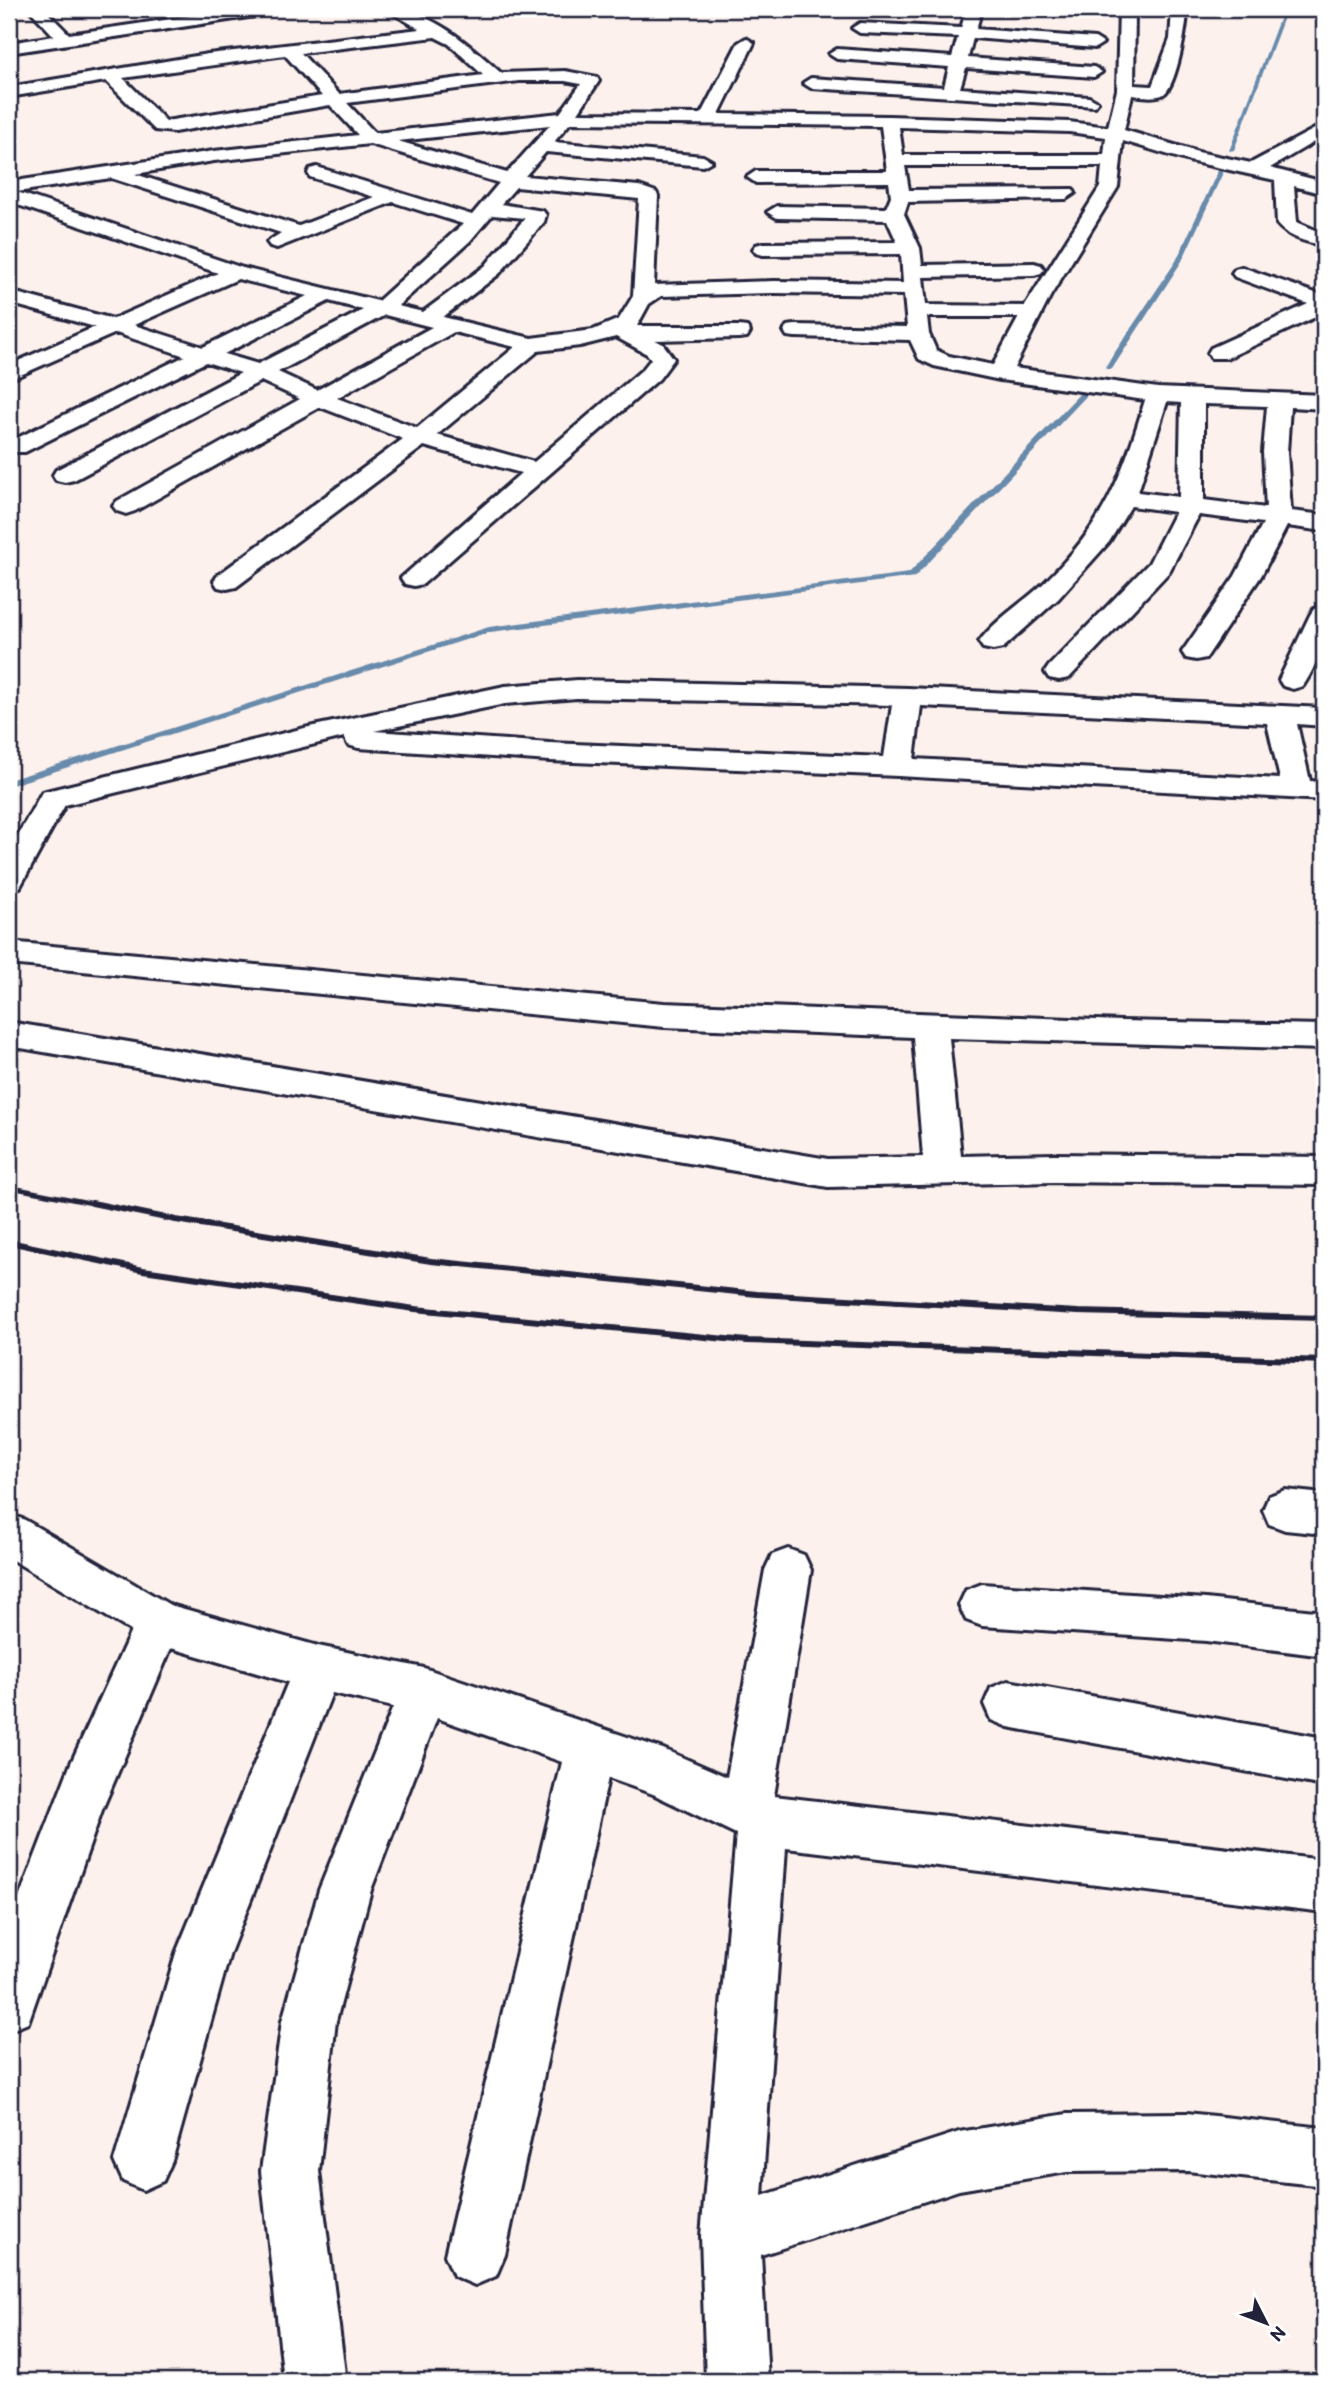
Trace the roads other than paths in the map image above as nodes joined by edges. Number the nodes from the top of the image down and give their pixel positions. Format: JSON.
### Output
{"nodes":[{"id":1,"x":36,"y":9,"type":"edge"},
{"id":2,"x":268,"y":9,"type":"edge"},
{"id":3,"x":393,"y":9,"type":"edge"},
{"id":4,"x":974,"y":9,"type":"edge"},
{"id":5,"x":1127,"y":9,"type":"edge"},
{"id":6,"x":1180,"y":9,"type":"edge"},
{"id":7,"x":162,"y":24,"type":"junction"},
{"id":8,"x":860,"y":29,"type":"dead end"},
{"id":9,"x":436,"y":32,"type":"junction"},
{"id":10,"x":967,"y":33,"type":"junction"},
{"id":11,"x":65,"y":39,"type":"junction"},
{"id":12,"x":746,"y":43,"type":"dead end"},
{"id":13,"x":1094,"y":43,"type":"dead end"},
{"id":14,"x":9,"y":48,"type":"edge"},
{"id":15,"x":289,"y":50,"type":"junction"},
{"id":16,"x":837,"y":54,"type":"dead end"},
{"id":17,"x":208,"y":59,"type":"junction"},
{"id":18,"x":959,"y":63,"type":"junction"},
{"id":19,"x":336,"y":71,"type":"dead end"},
{"id":20,"x":1094,"y":72,"type":"dead end"},
{"id":21,"x":310,"y":74,"type":"junction"},
{"id":22,"x":110,"y":75,"type":"junction"},
{"id":23,"x":499,"y":80,"type":"junction"},
{"id":24,"x":811,"y":83,"type":"dead end"},
{"id":25,"x":1125,"y":90,"type":"junction"},
{"id":26,"x":9,"y":92,"type":"edge"},
{"id":27,"x":949,"y":93,"type":"junction"},
{"id":28,"x":333,"y":99,"type":"junction"},
{"id":29,"x":1089,"y":102,"type":"dead end"},
{"id":30,"x":565,"y":118,"type":"junction"},
{"id":31,"x":707,"y":120,"type":"junction"},
{"id":32,"x":889,"y":121,"type":"junction"},
{"id":33,"x":943,"y":122,"type":"junction"},
{"id":34,"x":1322,"y":131,"type":"edge"},
{"id":35,"x":1115,"y":133,"type":"junction"},
{"id":36,"x":371,"y":139,"type":"junction"},
{"id":37,"x":542,"y":145,"type":"junction"},
{"id":38,"x":1114,"y":160,"type":"junction"},
{"id":39,"x":703,"y":161,"type":"dead end"},
{"id":40,"x":1254,"y":169,"type":"junction"},
{"id":41,"x":111,"y":172,"type":"junction"},
{"id":42,"x":317,"y":173,"type":"dead end"},
{"id":43,"x":756,"y":177,"type":"dead end"},
{"id":44,"x":1284,"y":177,"type":"junction"},
{"id":45,"x":513,"y":181,"type":"junction"},
{"id":46,"x":896,"y":187,"type":"junction"},
{"id":47,"x":9,"y":188,"type":"edge"},
{"id":48,"x":1324,"y":188,"type":"edge"},
{"id":49,"x":1066,"y":193,"type":"dead end"},
{"id":50,"x":9,"y":196,"type":"edge"},
{"id":51,"x":392,"y":196,"type":"junction"},
{"id":52,"x":777,"y":212,"type":"dead end"},
{"id":53,"x":482,"y":216,"type":"junction"},
{"id":54,"x":300,"y":233,"type":"junction"},
{"id":55,"x":1324,"y":240,"type":"edge"},
{"id":56,"x":910,"y":248,"type":"junction"},
{"id":57,"x":763,"y":249,"type":"dead end"},
{"id":58,"x":239,"y":261,"type":"junction"},
{"id":59,"x":1034,"y":268,"type":"dead end"},
{"id":60,"x":1242,"y":273,"type":"dead end"},
{"id":61,"x":913,"y":280,"type":"junction"},
{"id":62,"x":327,"y":294,"type":"junction"},
{"id":63,"x":643,"y":295,"type":"junction"},
{"id":64,"x":9,"y":296,"type":"edge"},
{"id":65,"x":1324,"y":304,"type":"edge"},
{"id":66,"x":384,"y":307,"type":"junction"},
{"id":67,"x":917,"y":311,"type":"junction"},
{"id":68,"x":1019,"y":311,"type":"dead end"},
{"id":69,"x":427,"y":318,"type":"junction"},
{"id":70,"x":112,"y":325,"type":"junction"},
{"id":71,"x":451,"y":325,"type":"junction"},
{"id":72,"x":618,"y":330,"type":"junction"},
{"id":73,"x":795,"y":331,"type":"dead end"},
{"id":74,"x":739,"y":332,"type":"dead end"},
{"id":75,"x":918,"y":334,"type":"junction"},
{"id":76,"x":531,"y":345,"type":"junction"},
{"id":77,"x":1219,"y":353,"type":"dead end"},
{"id":78,"x":202,"y":354,"type":"junction"},
{"id":79,"x":9,"y":373,"type":"edge"},
{"id":80,"x":262,"y":373,"type":"junction"},
{"id":81,"x":1000,"y":373,"type":"junction"},
{"id":82,"x":1158,"y":395,"type":"junction"},
{"id":83,"x":1193,"y":395,"type":"junction"},
{"id":84,"x":316,"y":398,"type":"junction"},
{"id":85,"x":1279,"y":401,"type":"junction"},
{"id":86,"x":1324,"y":402,"type":"edge"},
{"id":87,"x":420,"y":437,"type":"junction"},
{"id":88,"x":17,"y":447,"type":"dead end"},
{"id":89,"x":539,"y":471,"type":"junction"},
{"id":90,"x":65,"y":475,"type":"dead end"},
{"id":91,"x":1124,"y":498,"type":"junction"},
{"id":92,"x":1191,"y":505,"type":"junction"},
{"id":93,"x":126,"y":506,"type":"dead end"},
{"id":94,"x":1279,"y":516,"type":"junction"},
{"id":95,"x":1323,"y":520,"type":"edge"},
{"id":96,"x":414,"y":578,"type":"dead end"},
{"id":97,"x":227,"y":581,"type":"dead end"},
{"id":98,"x":1324,"y":615,"type":"edge"},
{"id":99,"x":993,"y":642,"type":"dead end"},
{"id":100,"x":1196,"y":652,"type":"dead end"},
{"id":101,"x":1059,"y":672,"type":"dead end"},
{"id":102,"x":1293,"y":680,"type":"dead end"},
{"id":103,"x":908,"y":697,"type":"junction"},
{"id":104,"x":1280,"y":715,"type":"junction"},
{"id":105,"x":1324,"y":717,"type":"edge"},
{"id":106,"x":309,"y":736,"type":"junction"},
{"id":107,"x":898,"y":767,"type":"junction"},
{"id":108,"x":1310,"y":790,"type":"edge"},
{"id":109,"x":9,"y":880,"type":"edge"},
{"id":110,"x":9,"y":953,"type":"edge"},
{"id":111,"x":930,"y":1026,"type":"junction"},
{"id":112,"x":9,"y":1034,"type":"edge"},
{"id":113,"x":1324,"y":1037,"type":"edge"},
{"id":114,"x":943,"y":1171,"type":"junction"},
{"id":115,"x":1324,"y":1171,"type":"edge"},
{"id":116,"x":9,"y":1534,"type":"edge"},
{"id":117,"x":788,"y":1570,"type":"dead end"},
{"id":118,"x":982,"y":1605,"type":"dead end"},
{"id":119,"x":159,"y":1623,"type":"junction"},
{"id":120,"x":1324,"y":1634,"type":"edge"},
{"id":121,"x":318,"y":1668,"type":"junction"},
{"id":122,"x":424,"y":1691,"type":"junction"},
{"id":123,"x":1008,"y":1703,"type":"dead end"},
{"id":124,"x":590,"y":1748,"type":"junction"},
{"id":125,"x":1324,"y":1762,"type":"edge"},
{"id":126,"x":755,"y":1816,"type":"junction"},
{"id":127,"x":1324,"y":1886,"type":"edge"},
{"id":128,"x":9,"y":2004,"type":"edge"},
{"id":129,"x":1324,"y":2157,"type":"edge"},
{"id":130,"x":143,"y":2161,"type":"dead end"},
{"id":131,"x":730,"y":2235,"type":"junction"},
{"id":132,"x":475,"y":2255,"type":"dead end"},
{"id":133,"x":315,"y":2381,"type":"edge"},
{"id":134,"x":737,"y":2381,"type":"edge"}],
"edges":[{"from":1,"to":11,"type":"street"},
{"from":2,"to":7,"type":"street"},
{"from":3,"to":9,"type":"street"},
{"from":4,"to":10,"type":"street"},
{"from":5,"to":25,"type":"street"},
{"from":6,"to":25,"type":"street"},
{"from":7,"to":11,"type":"street"},
{"from":7,"to":17,"type":"street"},
{"from":8,"to":10,"type":"street"},
{"from":9,"to":15,"type":"street"},
{"from":9,"to":23,"type":"street"},
{"from":10,"to":13,"type":"street"},
{"from":10,"to":18,"type":"street"},
{"from":11,"to":14,"type":"street"},
{"from":12,"to":31,"type":"street"},
{"from":15,"to":17,"type":"street"},
{"from":15,"to":21,"type":"street"},
{"from":16,"to":18,"type":"street"},
{"from":17,"to":22,"type":"street"},
{"from":18,"to":20,"type":"street"},
{"from":18,"to":27,"type":"street"},
{"from":19,"to":21,"type":"street"},
{"from":21,"to":28,"type":"street"},
{"from":22,"to":26,"type":"street"},
{"from":22,"to":28,"type":"street"},
{"from":23,"to":28,"type":"street"},
{"from":23,"to":30,"type":"street"},
{"from":24,"to":27,"type":"street"},
{"from":25,"to":35,"type":"street"},
{"from":27,"to":29,"type":"street"},
{"from":27,"to":33,"type":"street"},
{"from":28,"to":36,"type":"street"},
{"from":30,"to":31,"type":"street"},
{"from":30,"to":36,"type":"street"},
{"from":30,"to":37,"type":"street"},
{"from":31,"to":32,"type":"street"},
{"from":32,"to":33,"type":"street"},
{"from":32,"to":46,"type":"street"},
{"from":33,"to":35,"type":"street"},
{"from":34,"to":40,"type":"street"},
{"from":35,"to":38,"type":"street"},
{"from":35,"to":40,"type":"street"},
{"from":36,"to":41,"type":"street"},
{"from":36,"to":45,"type":"street"},
{"from":37,"to":39,"type":"street"},
{"from":37,"to":45,"type":"street"},
{"from":38,"to":46,"type":"street"},
{"from":38,"to":81,"type":"street"},
{"from":40,"to":44,"type":"street"},
{"from":41,"to":47,"type":"street"},
{"from":41,"to":54,"type":"street"},
{"from":42,"to":51,"type":"street"},
{"from":43,"to":46,"type":"street"},
{"from":44,"to":48,"type":"street"},
{"from":44,"to":55,"type":"street"},
{"from":45,"to":53,"type":"street"},
{"from":45,"to":63,"type":"street"},
{"from":46,"to":49,"type":"street"},
{"from":46,"to":52,"type":"street"},
{"from":46,"to":56,"type":"street"},
{"from":50,"to":58,"type":"street"},
{"from":51,"to":53,"type":"street"},
{"from":51,"to":54,"type":"street"},
{"from":53,"to":66,"type":"street"},
{"from":53,"to":69,"type":"street"},
{"from":54,"to":58,"type":"street"},
{"from":56,"to":57,"type":"street"},
{"from":56,"to":61,"type":"street"},
{"from":58,"to":62,"type":"street"},
{"from":58,"to":70,"type":"street"},
{"from":59,"to":61,"type":"street"},
{"from":60,"to":65,"type":"street"},
{"from":61,"to":63,"type":"street"},
{"from":61,"to":67,"type":"street"},
{"from":62,"to":66,"type":"street"},
{"from":62,"to":78,"type":"street"},
{"from":63,"to":72,"type":"street"},
{"from":64,"to":70,"type":"street"},
{"from":65,"to":77,"type":"street"},
{"from":66,"to":69,"type":"street"},
{"from":66,"to":80,"type":"street"},
{"from":67,"to":68,"type":"street"},
{"from":67,"to":75,"type":"street"},
{"from":69,"to":71,"type":"street"},
{"from":70,"to":78,"type":"street"},
{"from":70,"to":79,"type":"street"},
{"from":71,"to":76,"type":"street"},
{"from":71,"to":84,"type":"street"},
{"from":72,"to":74,"type":"street"},
{"from":72,"to":76,"type":"street"},
{"from":72,"to":89,"type":"street"},
{"from":73,"to":75,"type":"street"},
{"from":75,"to":81,"type":"street"},
{"from":76,"to":87,"type":"street"},
{"from":78,"to":80,"type":"street"},
{"from":78,"to":88,"type":"street"},
{"from":80,"to":84,"type":"street"},
{"from":80,"to":90,"type":"street"},
{"from":81,"to":82,"type":"street"},
{"from":82,"to":83,"type":"street"},
{"from":82,"to":91,"type":"street"},
{"from":83,"to":85,"type":"street"},
{"from":83,"to":92,"type":"street"},
{"from":84,"to":87,"type":"street"},
{"from":84,"to":93,"type":"street"},
{"from":85,"to":86,"type":"street"},
{"from":85,"to":94,"type":"street"},
{"from":87,"to":89,"type":"street"},
{"from":87,"to":97,"type":"street"},
{"from":89,"to":96,"type":"street"},
{"from":91,"to":92,"type":"street"},
{"from":91,"to":99,"type":"street"},
{"from":92,"to":94,"type":"street"},
{"from":92,"to":101,"type":"street"},
{"from":94,"to":95,"type":"street"},
{"from":94,"to":100,"type":"street"},
{"from":98,"to":102,"type":"street"},
{"from":103,"to":104,"type":"street"},
{"from":103,"to":106,"type":"street"},
{"from":103,"to":107,"type":"street"},
{"from":104,"to":105,"type":"street"},
{"from":104,"to":108,"type":"street"},
{"from":106,"to":107,"type":"street"},
{"from":106,"to":109,"type":"street"},
{"from":107,"to":108,"type":"street"},
{"from":110,"to":111,"type":"street"},
{"from":111,"to":113,"type":"street"},
{"from":111,"to":114,"type":"street"},
{"from":112,"to":114,"type":"street"},
{"from":114,"to":115,"type":"street"},
{"from":116,"to":119,"type":"street"},
{"from":117,"to":126,"type":"street"},
{"from":118,"to":120,"type":"street"},
{"from":119,"to":121,"type":"street"},
{"from":119,"to":128,"type":"street"},
{"from":121,"to":122,"type":"street"},
{"from":121,"to":130,"type":"street"},
{"from":122,"to":124,"type":"street"},
{"from":122,"to":133,"type":"street"},
{"from":123,"to":125,"type":"street"},
{"from":124,"to":126,"type":"street"},
{"from":124,"to":132,"type":"street"},
{"from":126,"to":127,"type":"street"},
{"from":126,"to":131,"type":"street"},
{"from":129,"to":131,"type":"street"},
{"from":131,"to":134,"type":"street"}]}
